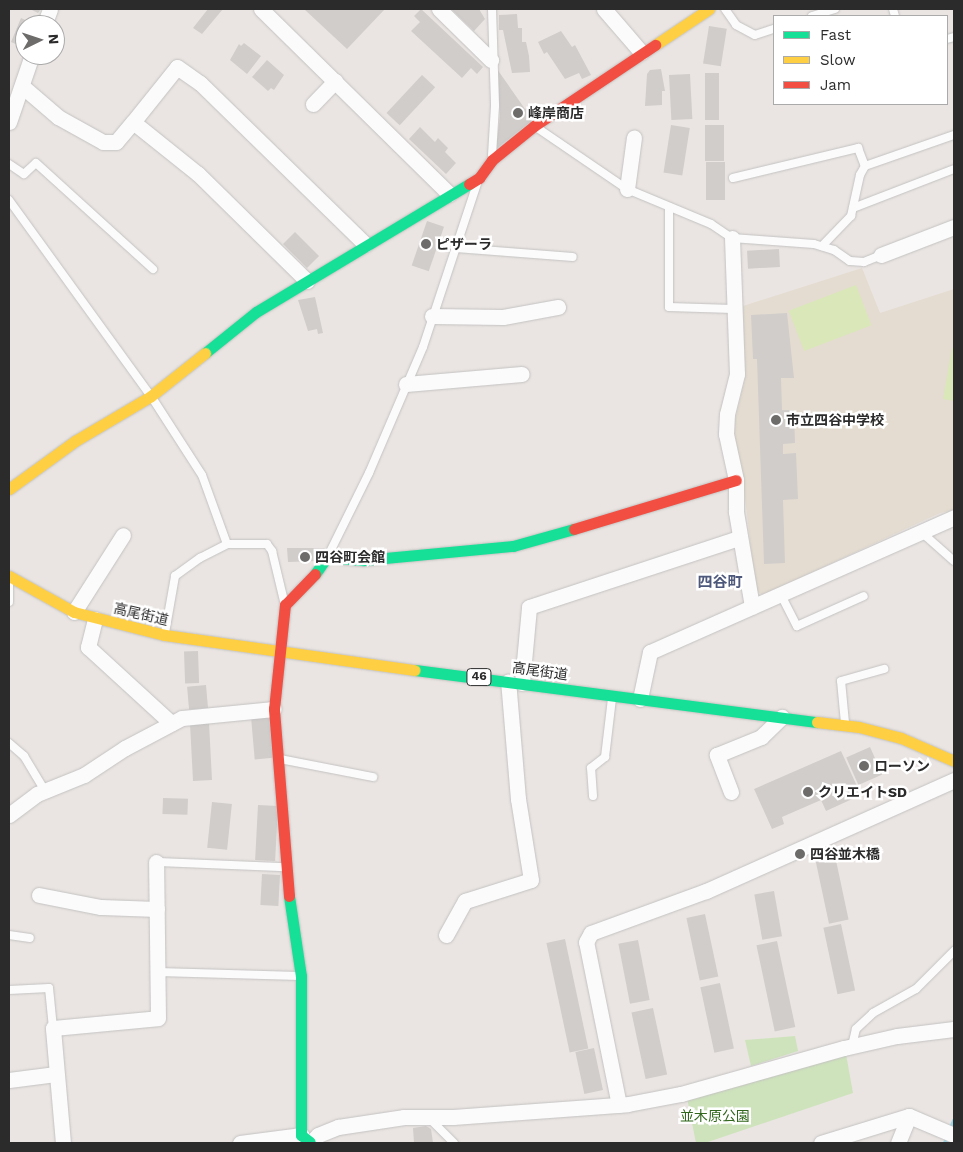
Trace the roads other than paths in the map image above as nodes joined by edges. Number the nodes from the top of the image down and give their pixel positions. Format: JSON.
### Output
{"nodes":[{"id":1,"x":261,"y":9,"type":"edge"},
{"id":2,"x":438,"y":9,"type":"edge"},
{"id":3,"x":492,"y":9,"type":"edge"},
{"id":4,"x":604,"y":9,"type":"edge"},
{"id":5,"x":709,"y":9,"type":"edge"},
{"id":6,"x":725,"y":9,"type":"edge"},
{"id":7,"x":835,"y":9,"type":"edge"},
{"id":8,"x":815,"y":15,"type":"edge"},
{"id":9,"x":773,"y":29,"type":"edge"},
{"id":10,"x":641,"y":52,"type":"junction"},
{"id":11,"x":491,"y":60,"type":"junction"},
{"id":12,"x":29,"y":65,"type":"edge"},
{"id":13,"x":335,"y":81,"type":"junction"},
{"id":14,"x":22,"y":86,"type":"junction"},
{"id":15,"x":313,"y":104,"type":"dead end"},
{"id":16,"x":9,"y":122,"type":"edge"},
{"id":17,"x":133,"y":122,"type":"junction"},
{"id":18,"x":534,"y":126,"type":"junction"},
{"id":19,"x":954,"y":135,"type":"edge"},
{"id":20,"x":634,"y":137,"type":"dead end"},
{"id":21,"x":492,"y":160,"type":"junction"},
{"id":22,"x":9,"y":164,"type":"edge"},
{"id":23,"x":865,"y":166,"type":"junction"},
{"id":24,"x":954,"y":169,"type":"edge"},
{"id":25,"x":479,"y":178,"type":"junction"},
{"id":26,"x":733,"y":178,"type":"dead end"},
{"id":27,"x":627,"y":189,"type":"junction"},
{"id":28,"x":449,"y":194,"type":"junction"},
{"id":29,"x":9,"y":200,"type":"edge"},
{"id":30,"x":670,"y":206,"type":"junction"},
{"id":31,"x":853,"y":208,"type":"junction"},
{"id":32,"x":954,"y":227,"type":"edge"},
{"id":33,"x":732,"y":238,"type":"junction"},
{"id":34,"x":365,"y":244,"type":"junction"},
{"id":35,"x":822,"y":246,"type":"junction"},
{"id":36,"x":456,"y":248,"type":"junction"},
{"id":37,"x":881,"y":255,"type":"joint"},
{"id":38,"x":573,"y":257,"type":"dead end"},
{"id":39,"x":153,"y":269,"type":"dead end"},
{"id":40,"x":307,"y":281,"type":"junction"},
{"id":41,"x":558,"y":307,"type":"dead end"},
{"id":42,"x":733,"y":309,"type":"junction"},
{"id":43,"x":432,"y":316,"type":"junction"},
{"id":44,"x":522,"y":374,"type":"dead end"},
{"id":45,"x":406,"y":384,"type":"junction"},
{"id":46,"x":151,"y":396,"type":"junction"},
{"id":47,"x":736,"y":480,"type":"junction"},
{"id":48,"x":9,"y":489,"type":"edge"},
{"id":49,"x":954,"y":517,"type":"edge"},
{"id":50,"x":920,"y":531,"type":"junction"},
{"id":51,"x":124,"y":535,"type":"dead end"},
{"id":52,"x":740,"y":538,"type":"junction"},
{"id":53,"x":227,"y":544,"type":"junction"},
{"id":54,"x":327,"y":556,"type":"junction"},
{"id":55,"x":954,"y":561,"type":"edge"},
{"id":56,"x":9,"y":577,"type":"edge"},
{"id":57,"x":781,"y":595,"type":"junction"},
{"id":58,"x":864,"y":596,"type":"dead end"},
{"id":59,"x":9,"y":602,"type":"edge"},
{"id":60,"x":285,"y":605,"type":"junction"},
{"id":61,"x":752,"y":607,"type":"junction"},
{"id":62,"x":74,"y":612,"type":"junction"},
{"id":63,"x":95,"y":619,"type":"junction"},
{"id":64,"x":165,"y":635,"type":"junction"},
{"id":65,"x":280,"y":652,"type":"junction"},
{"id":66,"x":884,"y":669,"type":"dead end"},
{"id":67,"x":515,"y":682,"type":"junction"},
{"id":68,"x":612,"y":696,"type":"junction"},
{"id":69,"x":640,"y":699,"type":"junction"},
{"id":70,"x":274,"y":709,"type":"junction"},
{"id":71,"x":782,"y":717,"type":"junction"},
{"id":72,"x":171,"y":723,"type":"junction"},
{"id":73,"x":845,"y":725,"type":"junction"},
{"id":74,"x":9,"y":743,"type":"edge"},
{"id":75,"x":278,"y":759,"type":"junction"},
{"id":76,"x":954,"y":761,"type":"edge"},
{"id":77,"x":373,"y":777,"type":"dead end"},
{"id":78,"x":954,"y":780,"type":"edge"},
{"id":79,"x":45,"y":791,"type":"junction"},
{"id":80,"x":731,"y":792,"type":"dead end"},
{"id":81,"x":592,"y":796,"type":"dead end"},
{"id":82,"x":9,"y":815,"type":"edge"},
{"id":83,"x":156,"y":862,"type":"joint"},
{"id":84,"x":284,"y":867,"type":"junction"},
{"id":85,"x":39,"y":895,"type":"dead end"},
{"id":86,"x":157,"y":909,"type":"junction"},
{"id":87,"x":9,"y":935,"type":"edge"},
{"id":88,"x":446,"y":935,"type":"dead end"},
{"id":89,"x":30,"y":938,"type":"dead end"},
{"id":90,"x":954,"y":951,"type":"edge"},
{"id":91,"x":158,"y":972,"type":"junction"},
{"id":92,"x":301,"y":976,"type":"junction"},
{"id":93,"x":9,"y":990,"type":"edge"},
{"id":94,"x":53,"y":1028,"type":"junction"},
{"id":95,"x":954,"y":1029,"type":"edge"},
{"id":96,"x":852,"y":1046,"type":"junction"},
{"id":97,"x":56,"y":1074,"type":"junction"},
{"id":98,"x":9,"y":1080,"type":"edge"},
{"id":99,"x":619,"y":1105,"type":"junction"},
{"id":100,"x":909,"y":1116,"type":"junction"},
{"id":101,"x":429,"y":1117,"type":"junction"},
{"id":102,"x":954,"y":1135,"type":"edge"},
{"id":103,"x":307,"y":1140,"type":"edge"},
{"id":104,"x":63,"y":1143,"type":"edge"},
{"id":105,"x":240,"y":1143,"type":"edge"},
{"id":106,"x":454,"y":1143,"type":"edge"},
{"id":107,"x":821,"y":1143,"type":"edge"},
{"id":108,"x":898,"y":1143,"type":"edge"}],
"edges":[{"from":1,"to":13,"type":"street"},
{"from":2,"to":11,"type":"street"},
{"from":3,"to":11,"type":"lane"},
{"from":4,"to":10,"type":"street"},
{"from":5,"to":10,"type":"street"},
{"from":6,"to":9,"type":"lane"},
{"from":7,"to":8,"type":"lane"},
{"from":10,"to":18,"type":"street"},
{"from":11,"to":21,"type":"lane"},
{"from":12,"to":14,"type":"street"},
{"from":13,"to":15,"type":"street"},
{"from":13,"to":28,"type":"street"},
{"from":14,"to":16,"type":"street"},
{"from":14,"to":17,"type":"street"},
{"from":17,"to":34,"type":"street"},
{"from":17,"to":40,"type":"street"},
{"from":18,"to":21,"type":"street"},
{"from":18,"to":27,"type":"lane"},
{"from":19,"to":23,"type":"lane"},
{"from":20,"to":27,"type":"street"},
{"from":21,"to":25,"type":"street"},
{"from":22,"to":39,"type":"lane"},
{"from":23,"to":26,"type":"lane"},
{"from":23,"to":31,"type":"lane"},
{"from":24,"to":31,"type":"lane"},
{"from":25,"to":28,"type":"street"},
{"from":25,"to":36,"type":"lane"},
{"from":27,"to":30,"type":"lane"},
{"from":28,"to":34,"type":"street"},
{"from":29,"to":46,"type":"lane"},
{"from":30,"to":33,"type":"lane"},
{"from":30,"to":42,"type":"lane"},
{"from":31,"to":35,"type":"lane"},
{"from":32,"to":37,"type":"street"},
{"from":33,"to":35,"type":"lane"},
{"from":33,"to":42,"type":"street"},
{"from":34,"to":40,"type":"street"},
{"from":35,"to":37,"type":"lane"},
{"from":36,"to":38,"type":"lane"},
{"from":36,"to":43,"type":"lane"},
{"from":40,"to":46,"type":"street"},
{"from":41,"to":43,"type":"street"},
{"from":42,"to":47,"type":"street"},
{"from":43,"to":45,"type":"lane"},
{"from":44,"to":45,"type":"street"},
{"from":45,"to":54,"type":"lane"},
{"from":46,"to":48,"type":"street"},
{"from":46,"to":53,"type":"lane"},
{"from":47,"to":52,"type":"street"},
{"from":47,"to":54,"type":"street"},
{"from":49,"to":50,"type":"street"},
{"from":50,"to":55,"type":"lane"},
{"from":50,"to":57,"type":"street"},
{"from":51,"to":62,"type":"street"},
{"from":52,"to":61,"type":"street"},
{"from":52,"to":67,"type":"street"},
{"from":53,"to":60,"type":"lane"},
{"from":53,"to":64,"type":"lane"},
{"from":54,"to":60,"type":"street"},
{"from":56,"to":59,"type":"lane"},
{"from":56,"to":62,"type":"street","name":"高尾街道","number":"46"},
{"from":57,"to":58,"type":"lane"},
{"from":57,"to":61,"type":"street"},
{"from":60,"to":65,"type":"street"},
{"from":61,"to":69,"type":"street"},
{"from":62,"to":63,"type":"street","name":"高尾街道","number":"46"},
{"from":63,"to":64,"type":"street","name":"高尾街道","number":"46"},
{"from":63,"to":72,"type":"street"},
{"from":64,"to":65,"type":"street","name":"高尾街道","number":"46"},
{"from":65,"to":67,"type":"street","name":"高尾街道","number":"46"},
{"from":65,"to":70,"type":"street"},
{"from":66,"to":73,"type":"lane"},
{"from":67,"to":68,"type":"street","name":"高尾街道","number":"46"},
{"from":67,"to":88,"type":"street"},
{"from":68,"to":69,"type":"street","name":"高尾街道","number":"46"},
{"from":68,"to":81,"type":"lane"},
{"from":69,"to":71,"type":"street","name":"高尾街道","number":"46"},
{"from":70,"to":72,"type":"street"},
{"from":70,"to":75,"type":"street"},
{"from":71,"to":73,"type":"street","name":"高尾街道","number":"46"},
{"from":71,"to":80,"type":"street"},
{"from":72,"to":79,"type":"street"},
{"from":73,"to":76,"type":"street","name":"高尾街道","number":"46"},
{"from":74,"to":79,"type":"lane"},
{"from":75,"to":77,"type":"lane"},
{"from":75,"to":84,"type":"street"},
{"from":78,"to":99,"type":"street"},
{"from":79,"to":82,"type":"street"},
{"from":83,"to":84,"type":"lane"},
{"from":83,"to":86,"type":"street"},
{"from":84,"to":92,"type":"street"},
{"from":85,"to":86,"type":"street"},
{"from":86,"to":91,"type":"street"},
{"from":87,"to":89,"type":"lane"},
{"from":90,"to":96,"type":"lane"},
{"from":91,"to":92,"type":"lane"},
{"from":91,"to":94,"type":"street"},
{"from":92,"to":103,"type":"street"},
{"from":93,"to":94,"type":"lane"},
{"from":94,"to":97,"type":"street"},
{"from":95,"to":96,"type":"street"},
{"from":96,"to":99,"type":"street"},
{"from":97,"to":98,"type":"street"},
{"from":97,"to":104,"type":"street"},
{"from":99,"to":101,"type":"street"},
{"from":100,"to":102,"type":"street"},
{"from":100,"to":107,"type":"street"},
{"from":100,"to":108,"type":"street"},
{"from":101,"to":103,"type":"street"},
{"from":101,"to":106,"type":"lane"},
{"from":103,"to":105,"type":"street"}]}
